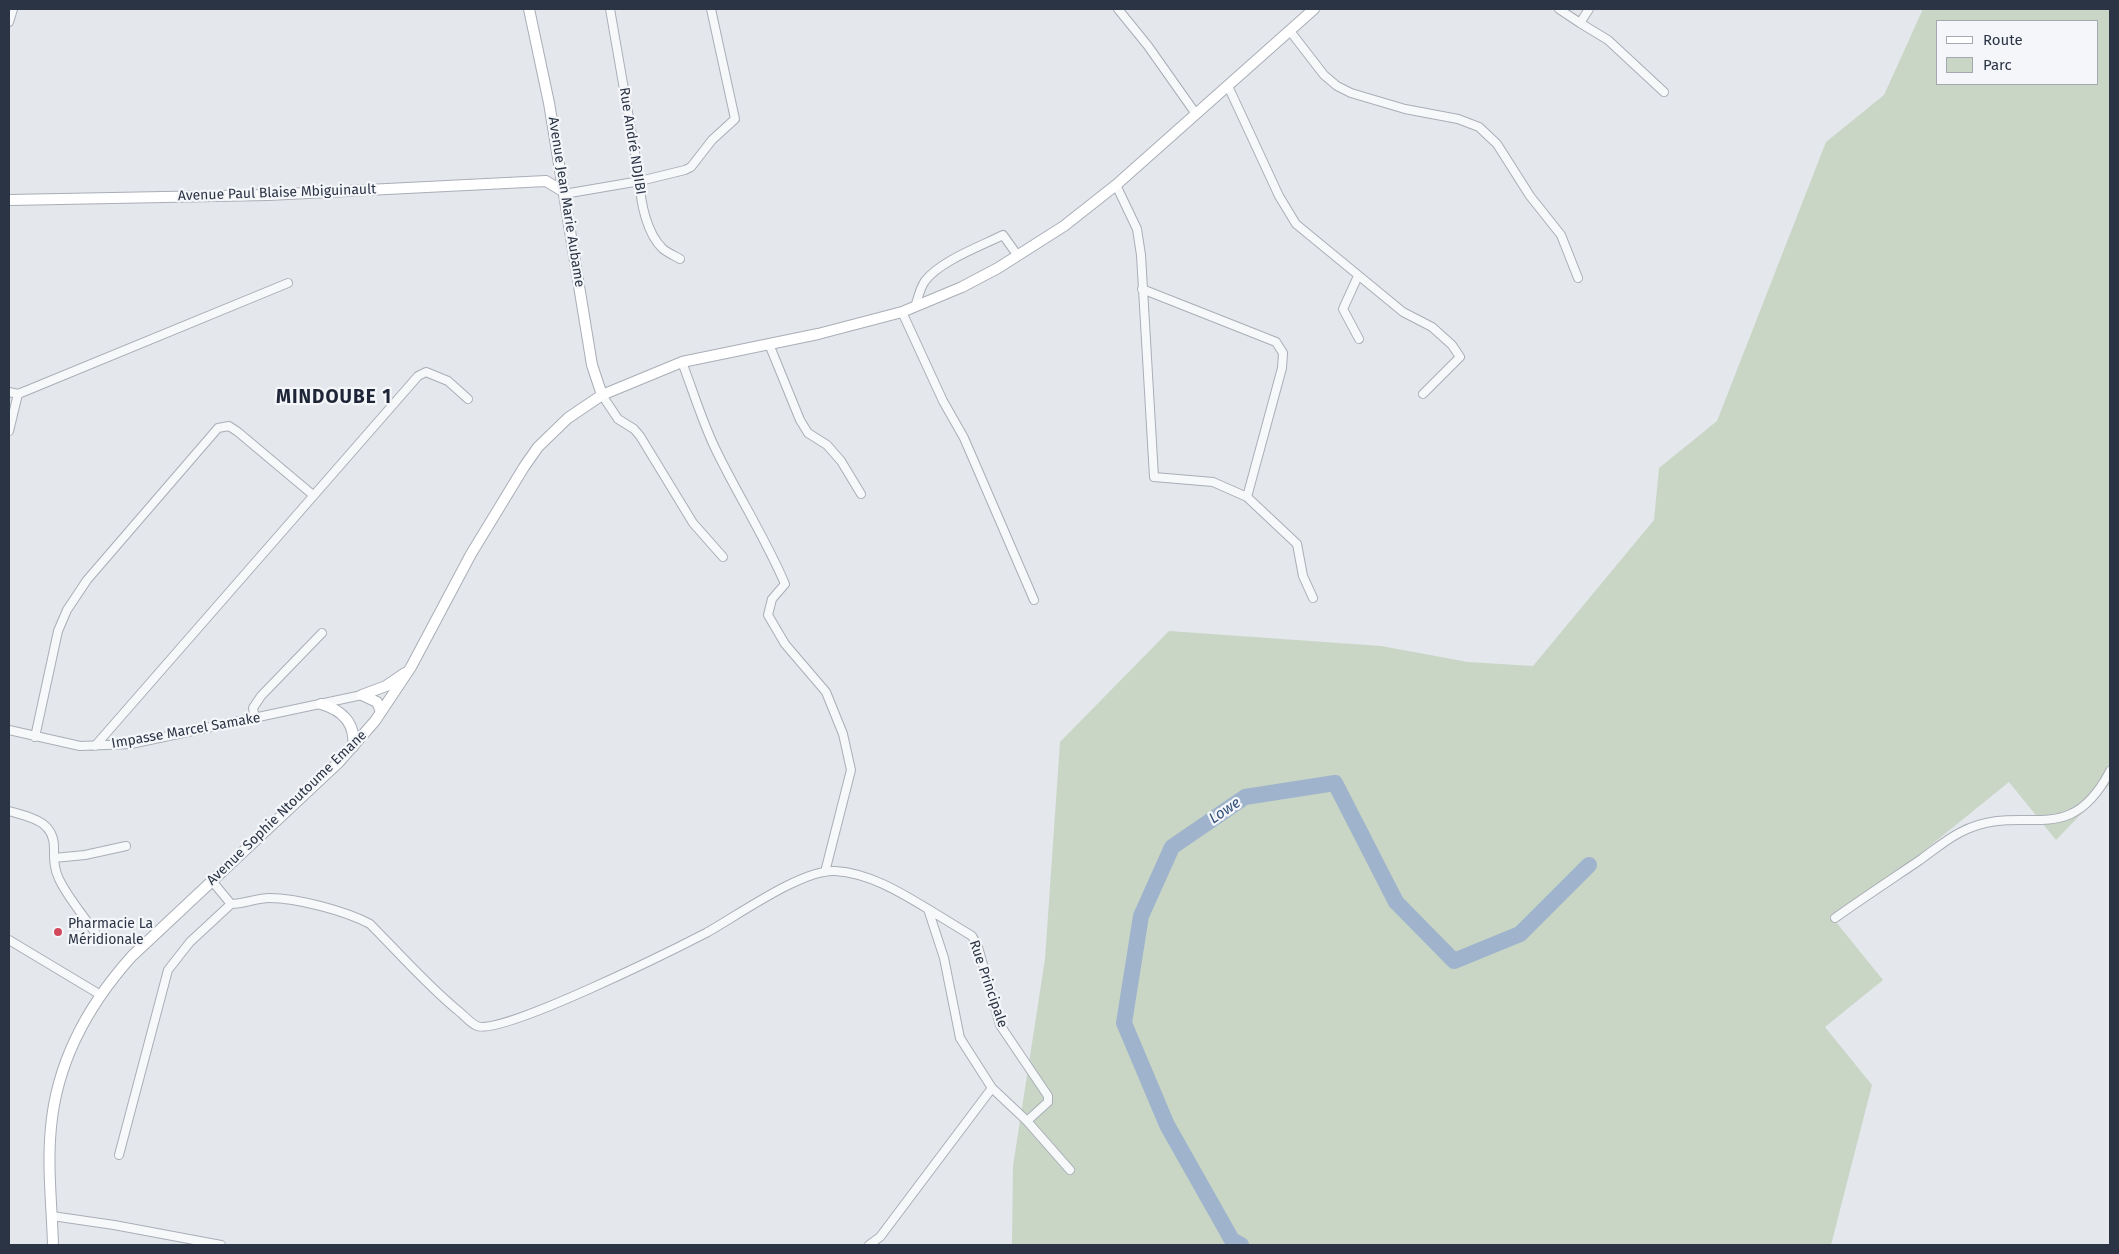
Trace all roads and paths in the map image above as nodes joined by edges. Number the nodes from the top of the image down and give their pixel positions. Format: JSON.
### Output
{"nodes":[{"id":1,"x":13,"y":9,"type":"edge"},
{"id":2,"x":529,"y":9,"type":"edge"},
{"id":3,"x":610,"y":9,"type":"edge"},
{"id":4,"x":711,"y":9,"type":"edge"},
{"id":5,"x":1118,"y":9,"type":"edge"},
{"id":6,"x":1314,"y":9,"type":"edge"},
{"id":7,"x":1559,"y":9,"type":"edge"},
{"id":8,"x":1589,"y":9,"type":"edge"},
{"id":9,"x":9,"y":22,"type":"edge"},
{"id":10,"x":1580,"y":23,"type":"junction"},
{"id":11,"x":1290,"y":31,"type":"junction"},
{"id":12,"x":1228,"y":86,"type":"junction"},
{"id":13,"x":1664,"y":92,"type":"dead end"},
{"id":14,"x":1196,"y":114,"type":"junction"},
{"id":15,"x":560,"y":165,"type":"junction"},
{"id":16,"x":546,"y":181,"type":"junction"},
{"id":17,"x":640,"y":181,"type":"junction"},
{"id":18,"x":1116,"y":185,"type":"junction"},
{"id":19,"x":564,"y":193,"type":"junction"},
{"id":20,"x":9,"y":200,"type":"edge"},
{"id":21,"x":1018,"y":256,"type":"junction"},
{"id":22,"x":680,"y":259,"type":"dead end"},
{"id":23,"x":1358,"y":276,"type":"junction"},
{"id":24,"x":1578,"y":278,"type":"dead end"},
{"id":25,"x":288,"y":283,"type":"dead end"},
{"id":26,"x":1142,"y":289,"type":"junction"},
{"id":27,"x":915,"y":307,"type":"junction"},
{"id":28,"x":902,"y":312,"type":"junction"},
{"id":29,"x":1359,"y":339,"type":"dead end"},
{"id":30,"x":769,"y":344,"type":"junction"},
{"id":31,"x":682,"y":362,"type":"junction"},
{"id":32,"x":9,"y":392,"type":"edge"},
{"id":33,"x":18,"y":394,"type":"junction"},
{"id":34,"x":1423,"y":394,"type":"dead end"},
{"id":35,"x":602,"y":395,"type":"junction"},
{"id":36,"x":468,"y":399,"type":"dead end"},
{"id":37,"x":9,"y":431,"type":"edge"},
{"id":38,"x":861,"y":494,"type":"dead end"},
{"id":39,"x":313,"y":495,"type":"junction"},
{"id":40,"x":1247,"y":497,"type":"junction"},
{"id":41,"x":723,"y":557,"type":"dead end"},
{"id":42,"x":1312,"y":598,"type":"dead end"},
{"id":43,"x":1034,"y":600,"type":"dead end"},
{"id":44,"x":322,"y":633,"type":"dead end"},
{"id":45,"x":410,"y":667,"type":"junction"},
{"id":46,"x":362,"y":696,"type":"junction"},
{"id":47,"x":321,"y":704,"type":"junction"},
{"id":48,"x":381,"y":712,"type":"junction"},
{"id":49,"x":255,"y":719,"type":"junction"},
{"id":50,"x":9,"y":730,"type":"edge"},
{"id":51,"x":35,"y":737,"type":"junction"},
{"id":52,"x":94,"y":746,"type":"junction"},
{"id":53,"x":353,"y":747,"type":"junction"},
{"id":54,"x":2110,"y":770,"type":"edge"},
{"id":55,"x":9,"y":811,"type":"edge"},
{"id":56,"x":126,"y":846,"type":"dead end"},
{"id":57,"x":54,"y":858,"type":"junction"},
{"id":58,"x":825,"y":872,"type":"junction"},
{"id":59,"x":212,"y":881,"type":"junction"},
{"id":60,"x":231,"y":904,"type":"junction"},
{"id":61,"x":928,"y":909,"type":"junction"},
{"id":62,"x":1835,"y":918,"type":"dead end"},
{"id":63,"x":96,"y":934,"type":"dead end"},
{"id":64,"x":10,"y":942,"type":"edge"},
{"id":65,"x":99,"y":994,"type":"junction"},
{"id":66,"x":992,"y":1088,"type":"junction"},
{"id":67,"x":1026,"y":1121,"type":"junction"},
{"id":68,"x":119,"y":1155,"type":"dead end"},
{"id":69,"x":1070,"y":1170,"type":"dead end"},
{"id":70,"x":52,"y":1216,"type":"junction"},
{"id":71,"x":53,"y":1245,"type":"edge"},
{"id":72,"x":221,"y":1245,"type":"edge"},
{"id":73,"x":869,"y":1245,"type":"edge"}],
"edges":[{"from":1,"to":9,"type":"street"},
{"from":2,"to":15,"type":"street","name":"Avenue Jean Marie Aubame"},
{"from":3,"to":17,"type":"street","name":"Rue André NDJIBI"},
{"from":4,"to":17,"type":"street"},
{"from":5,"to":14,"type":"street"},
{"from":6,"to":11,"type":"street","name":"Avenue Sophie Ntoutoume Emane"},
{"from":7,"to":10,"type":"street"},
{"from":8,"to":10,"type":"street"},
{"from":10,"to":13,"type":"street"},
{"from":11,"to":12,"type":"street","name":"Avenue Sophie Ntoutoume Emane"},
{"from":11,"to":24,"type":"street"},
{"from":12,"to":14,"type":"street","name":"Avenue Sophie Ntoutoume Emane"},
{"from":12,"to":23,"type":"street"},
{"from":14,"to":18,"type":"street","name":"Avenue Sophie Ntoutoume Emane"},
{"from":15,"to":16,"type":"street"},
{"from":15,"to":19,"type":"street","name":"Avenue Jean Marie Aubame"},
{"from":16,"to":19,"type":"street"},
{"from":16,"to":20,"type":"street","name":"Avenue Paul Blaise Mbiguinault"},
{"from":17,"to":19,"type":"street"},
{"from":17,"to":22,"type":"street","name":"Rue André NDJIBI"},
{"from":18,"to":21,"type":"street","name":"Avenue Sophie Ntoutoume Emane"},
{"from":18,"to":26,"type":"street"},
{"from":19,"to":35,"type":"street","name":"Avenue Jean Marie Aubame"},
{"from":21,"to":27,"type":"street","name":"Avenue Sophie Ntoutoume Emane"},
{"from":21,"to":27,"type":"street"},
{"from":23,"to":29,"type":"street"},
{"from":23,"to":34,"type":"street"},
{"from":25,"to":33,"type":"street"},
{"from":26,"to":40,"type":"street"},
{"from":26,"to":40,"type":"street"},
{"from":27,"to":28,"type":"street","name":"Avenue Sophie Ntoutoume Emane"},
{"from":28,"to":30,"type":"street","name":"Avenue Sophie Ntoutoume Emane"},
{"from":28,"to":43,"type":"street"},
{"from":30,"to":31,"type":"street","name":"Avenue Sophie Ntoutoume Emane"},
{"from":30,"to":38,"type":"street"},
{"from":31,"to":35,"type":"street","name":"Avenue Sophie Ntoutoume Emane"},
{"from":31,"to":58,"type":"street"},
{"from":32,"to":33,"type":"street"},
{"from":33,"to":37,"type":"street"},
{"from":35,"to":41,"type":"street"},
{"from":35,"to":45,"type":"street","name":"Avenue Sophie Ntoutoume Emane"},
{"from":36,"to":39,"type":"street"},
{"from":39,"to":51,"type":"street"},
{"from":39,"to":52,"type":"street"},
{"from":40,"to":42,"type":"street"},
{"from":44,"to":49,"type":"street"},
{"from":45,"to":46,"type":"street"},
{"from":45,"to":48,"type":"street","name":"Avenue Sophie Ntoutoume Emane"},
{"from":46,"to":47,"type":"street","name":"Impasse Marcel Samake"},
{"from":46,"to":48,"type":"street"},
{"from":47,"to":49,"type":"street","name":"Impasse Marcel Samake"},
{"from":47,"to":53,"type":"street"},
{"from":48,"to":53,"type":"street","name":"Avenue Sophie Ntoutoume Emane"},
{"from":49,"to":52,"type":"street","name":"Impasse Marcel Samake"},
{"from":50,"to":51,"type":"street","name":"Impasse Marcel Samake"},
{"from":51,"to":52,"type":"street","name":"Impasse Marcel Samake"},
{"from":53,"to":59,"type":"street","name":"Avenue Sophie Ntoutoume Emane"},
{"from":54,"to":62,"type":"street"},
{"from":55,"to":57,"type":"street"},
{"from":56,"to":57,"type":"street"},
{"from":57,"to":63,"type":"street"},
{"from":58,"to":60,"type":"street"},
{"from":58,"to":61,"type":"street"},
{"from":59,"to":60,"type":"street"},
{"from":59,"to":65,"type":"street","name":"Avenue Sophie Ntoutoume Emane"},
{"from":60,"to":68,"type":"street"},
{"from":61,"to":66,"type":"street"},
{"from":61,"to":67,"type":"street","name":"Rue Principale"},
{"from":64,"to":65,"type":"street"},
{"from":65,"to":70,"type":"street","name":"Avenue Sophie Ntoutoume Emane"},
{"from":66,"to":67,"type":"street"},
{"from":66,"to":73,"type":"street"},
{"from":67,"to":69,"type":"street"},
{"from":70,"to":71,"type":"street","name":"Avenue Sophie Ntoutoume Emane"},
{"from":70,"to":72,"type":"street"}]}
